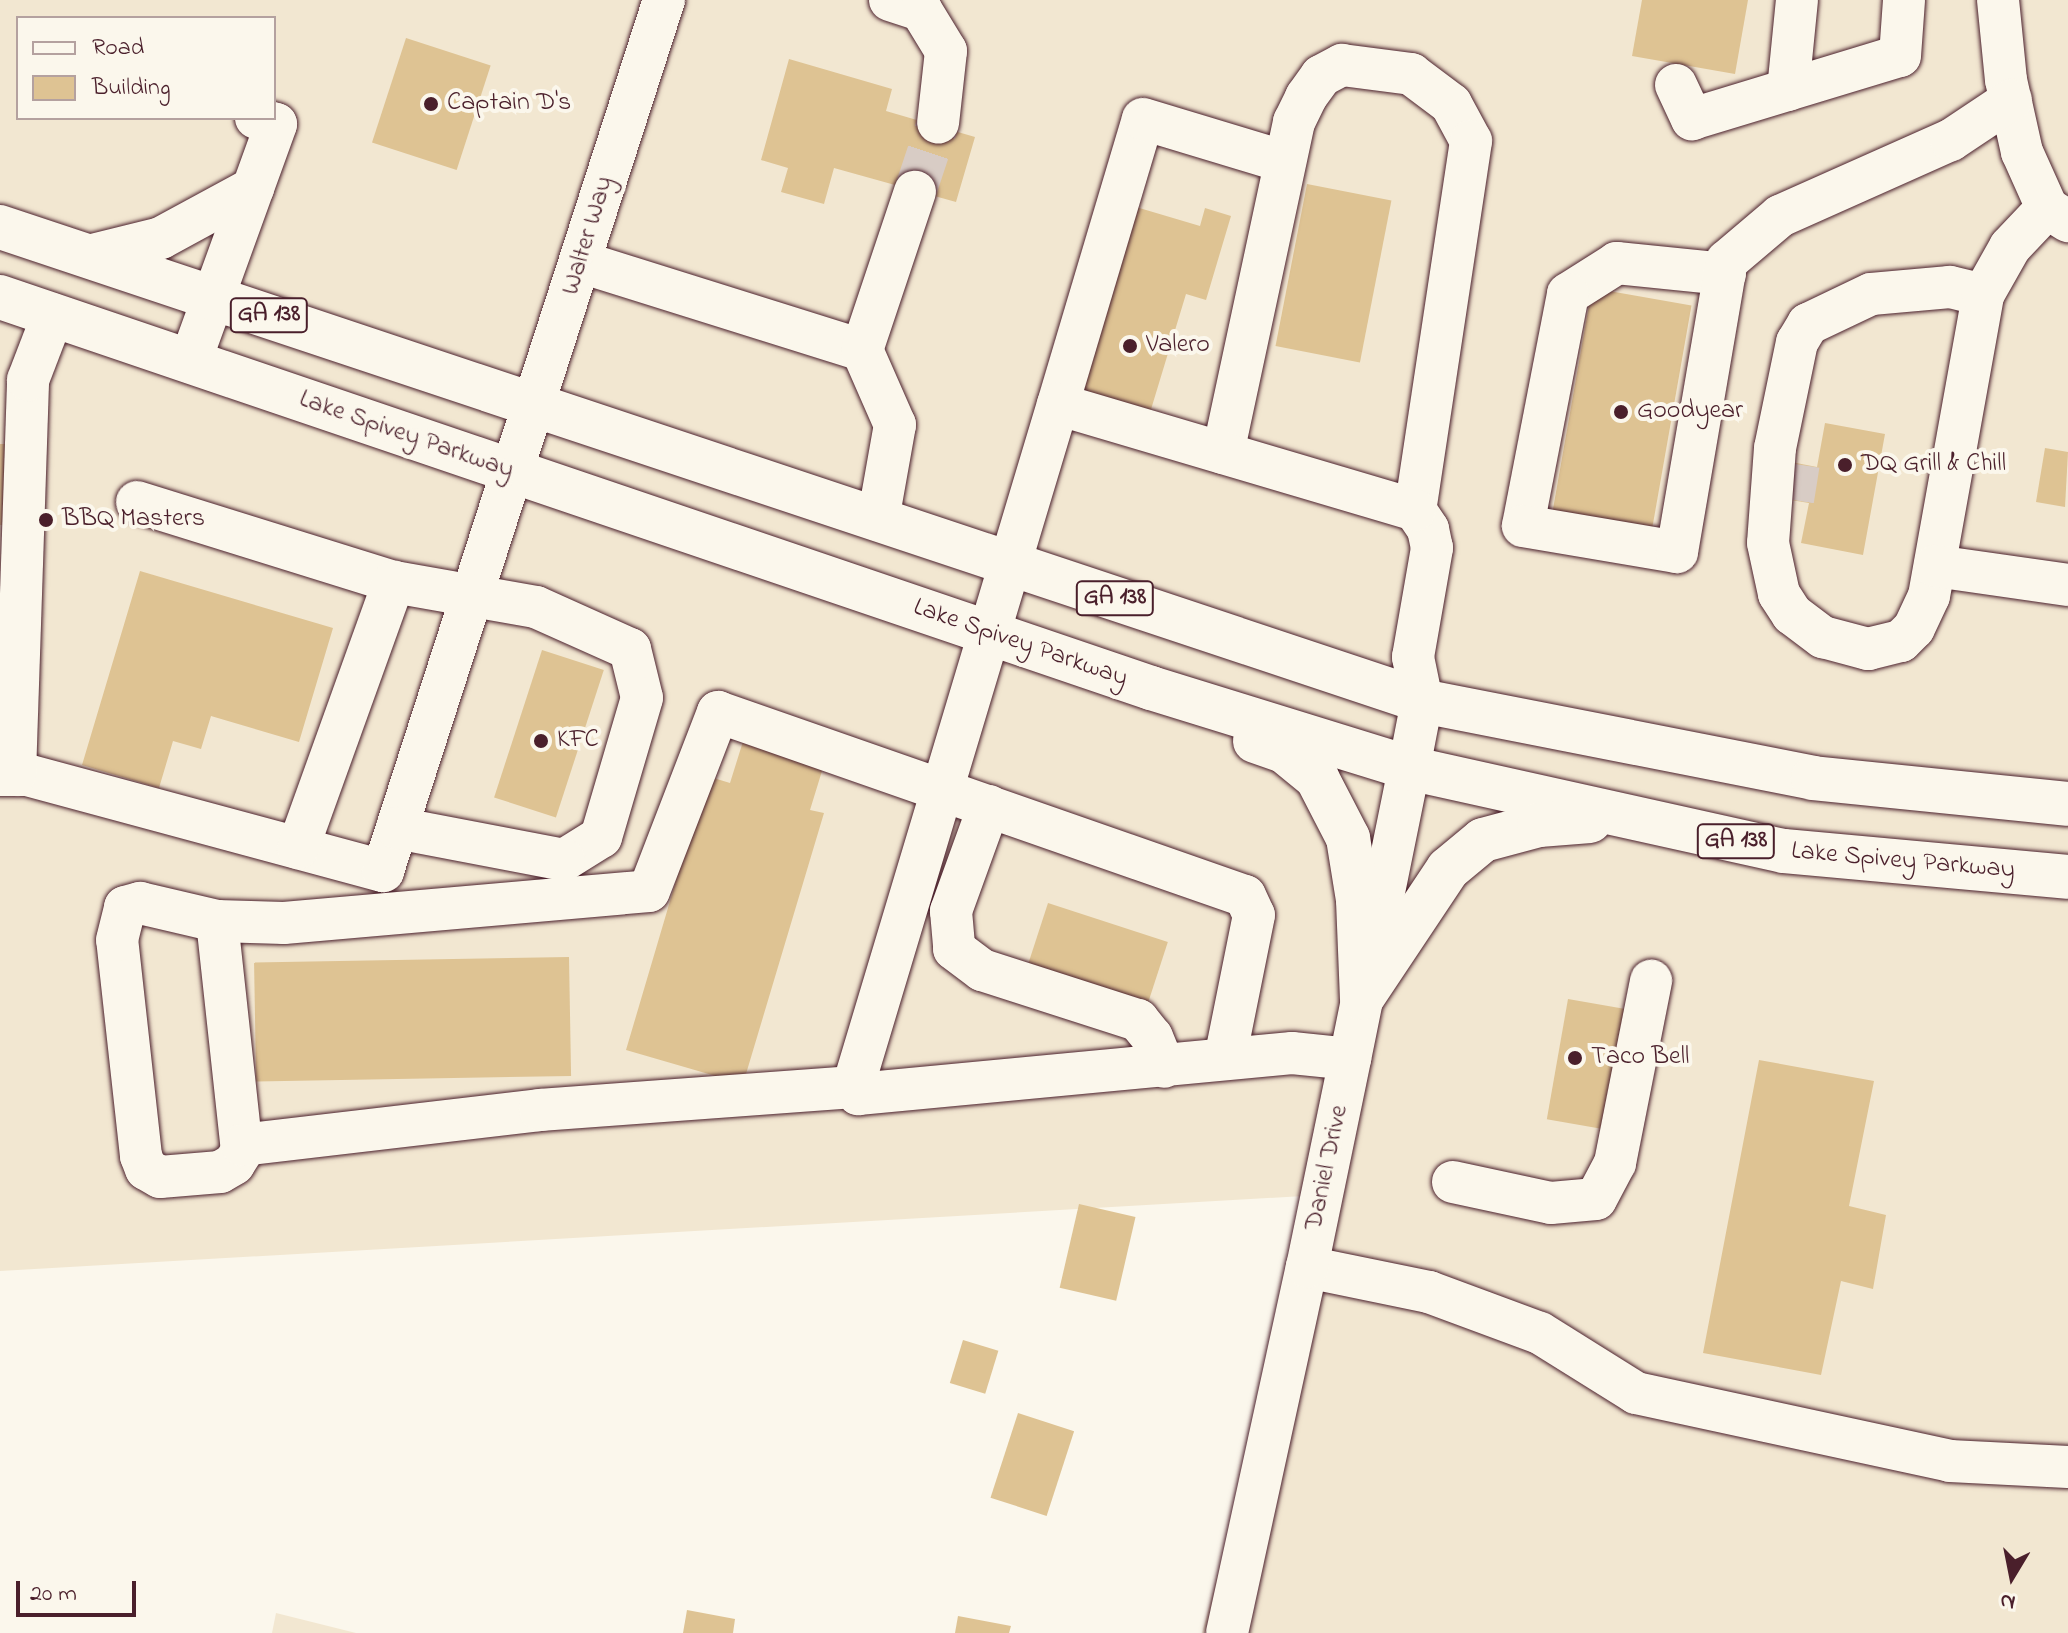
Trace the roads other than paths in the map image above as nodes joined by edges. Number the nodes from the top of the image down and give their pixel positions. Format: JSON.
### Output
{"nodes":[{"id":1,"x":664,"y":0,"type":"edge"},
{"id":2,"x":1797,"y":0,"type":"edge"},
{"id":3,"x":1904,"y":0,"type":"edge"},
{"id":4,"x":1998,"y":0,"type":"edge"},
{"id":5,"x":906,"y":5,"type":"edge"},
{"id":6,"x":1676,"y":85,"type":"dead end"},
{"id":7,"x":1788,"y":90,"type":"junction"},
{"id":8,"x":2011,"y":100,"type":"junction"},
{"id":9,"x":263,"y":120,"type":"edge"},
{"id":10,"x":938,"y":123,"type":"tunnel mouth"},
{"id":11,"x":1285,"y":162,"type":"junction"},
{"id":12,"x":253,"y":188,"type":"junction"},
{"id":13,"x":915,"y":192,"type":"tunnel mouth"},
{"id":14,"x":2058,"y":215,"type":"edge"},
{"id":15,"x":0,"y":227,"type":"edge"},
{"id":16,"x":89,"y":256,"type":"junction"},
{"id":17,"x":581,"y":262,"type":"junction"},
{"id":18,"x":1725,"y":274,"type":"junction"},
{"id":19,"x":1983,"y":295,"type":"junction"},
{"id":20,"x":0,"y":297,"type":"edge"},
{"id":21,"x":213,"y":297,"type":"junction"},
{"id":22,"x":53,"y":315,"type":"junction"},
{"id":23,"x":1827,"y":315,"type":"junction"},
{"id":24,"x":862,"y":350,"type":"junction"},
{"id":25,"x":190,"y":362,"type":"junction"},
{"id":26,"x":537,"y":404,"type":"junction"},
{"id":27,"x":1058,"y":404,"type":"junction"},
{"id":28,"x":1223,"y":453,"type":"junction"},
{"id":29,"x":513,"y":472,"type":"junction"},
{"id":30,"x":137,"y":502,"type":"dead end"},
{"id":31,"x":1415,"y":510,"type":"junction"},
{"id":32,"x":878,"y":520,"type":"junction"},
{"id":33,"x":1013,"y":564,"type":"junction"},
{"id":34,"x":1776,"y":576,"type":"junction"},
{"id":35,"x":1932,"y":581,"type":"junction"},
{"id":36,"x":394,"y":582,"type":"junction"},
{"id":37,"x":2068,"y":585,"type":"edge"},
{"id":38,"x":473,"y":595,"type":"junction"},
{"id":39,"x":13,"y":604,"type":"edge"},
{"id":40,"x":989,"y":633,"type":"junction"},
{"id":41,"x":9,"y":662,"type":"edge"},
{"id":42,"x":1079,"y":664,"type":"junction"},
{"id":43,"x":1422,"y":701,"type":"junction"},
{"id":44,"x":1409,"y":768,"type":"junction"},
{"id":45,"x":8,"y":775,"type":"edge"},
{"id":46,"x":946,"y":791,"type":"junction"},
{"id":47,"x":2068,"y":804,"type":"edge"},
{"id":48,"x":989,"y":806,"type":"junction"},
{"id":49,"x":1630,"y":817,"type":"junction"},
{"id":50,"x":397,"y":828,"type":"junction"},
{"id":51,"x":298,"y":848,"type":"junction"},
{"id":52,"x":2068,"y":877,"type":"edge"},
{"id":53,"x":217,"y":921,"type":"junction"},
{"id":54,"x":1651,"y":981,"type":"dead end"},
{"id":55,"x":1362,"y":998,"type":"junction"},
{"id":56,"x":1225,"y":1059,"type":"junction"},
{"id":57,"x":1350,"y":1059,"type":"junction"},
{"id":58,"x":1164,"y":1067,"type":"junction"},
{"id":59,"x":853,"y":1087,"type":"junction"},
{"id":60,"x":242,"y":1145,"type":"junction"},
{"id":61,"x":1453,"y":1182,"type":"dead end"},
{"id":62,"x":1307,"y":1267,"type":"junction"},
{"id":63,"x":2068,"y":1467,"type":"edge"},
{"id":64,"x":1227,"y":1633,"type":"edge"}],
"edges":[{"from":1,"to":17,"type":"street","name":"Walter Way"},
{"from":2,"to":7,"type":"street"},
{"from":3,"to":7,"type":"street"},
{"from":4,"to":8,"type":"street"},
{"from":5,"to":10,"type":"street"},
{"from":6,"to":7,"type":"street"},
{"from":8,"to":14,"type":"street"},
{"from":8,"to":18,"type":"street"},
{"from":9,"to":12,"type":"street"},
{"from":11,"to":27,"type":"street"},
{"from":11,"to":28,"type":"street"},
{"from":11,"to":31,"type":"street"},
{"from":12,"to":16,"type":"street"},
{"from":12,"to":21,"type":"street"},
{"from":13,"to":24,"type":"street"},
{"from":14,"to":19,"type":"street"},
{"from":15,"to":16,"type":"highway","number":"GA 138"},
{"from":16,"to":21,"type":"highway","number":"GA 138"},
{"from":17,"to":24,"type":"street"},
{"from":17,"to":26,"type":"street","name":"Walter Way"},
{"from":18,"to":18,"type":"street"},
{"from":19,"to":23,"type":"street"},
{"from":19,"to":35,"type":"street"},
{"from":20,"to":22,"type":"highway","name":"Lake Spivey Parkway","number":"GA 138"},
{"from":21,"to":25,"type":"street"},
{"from":21,"to":26,"type":"highway","number":"GA 138"},
{"from":22,"to":25,"type":"highway","name":"Lake Spivey Parkway","number":"GA 138"},
{"from":22,"to":39,"type":"street"},
{"from":23,"to":34,"type":"street"},
{"from":23,"to":34,"type":"street"},
{"from":24,"to":32,"type":"street"},
{"from":25,"to":29,"type":"highway","name":"Lake Spivey Parkway","number":"GA 138"},
{"from":26,"to":29,"type":"street","name":"Walter Way"},
{"from":26,"to":32,"type":"highway","number":"GA 138"},
{"from":27,"to":28,"type":"street"},
{"from":27,"to":33,"type":"street"},
{"from":28,"to":31,"type":"street"},
{"from":29,"to":38,"type":"street","name":"Walter Way"},
{"from":29,"to":40,"type":"highway","name":"Lake Spivey Parkway","number":"GA 138"},
{"from":30,"to":36,"type":"street"},
{"from":31,"to":43,"type":"street"},
{"from":32,"to":33,"type":"highway","number":"GA 138"},
{"from":33,"to":40,"type":"street"},
{"from":33,"to":43,"type":"highway","number":"GA 138"},
{"from":34,"to":35,"type":"street"},
{"from":35,"to":37,"type":"street"},
{"from":36,"to":38,"type":"street"},
{"from":36,"to":51,"type":"street"},
{"from":38,"to":50,"type":"street","name":"Walter Way"},
{"from":38,"to":50,"type":"street"},
{"from":39,"to":41,"type":"street"},
{"from":40,"to":42,"type":"highway","name":"Lake Spivey Parkway","number":"GA 138"},
{"from":40,"to":46,"type":"street"},
{"from":41,"to":45,"type":"street"},
{"from":42,"to":44,"type":"highway","name":"Lake Spivey Parkway","number":"GA 138"},
{"from":42,"to":55,"type":"highway"},
{"from":43,"to":44,"type":"street","name":"Daniel Drive"},
{"from":43,"to":47,"type":"highway","number":"GA 138"},
{"from":44,"to":49,"type":"highway","name":"Lake Spivey Parkway","number":"GA 138"},
{"from":44,"to":55,"type":"street","name":"Daniel Drive"},
{"from":45,"to":51,"type":"street"},
{"from":46,"to":48,"type":"street"},
{"from":46,"to":53,"type":"street"},
{"from":46,"to":59,"type":"street"},
{"from":48,"to":56,"type":"street"},
{"from":48,"to":58,"type":"street"},
{"from":49,"to":52,"type":"highway","name":"Lake Spivey Parkway","number":"GA 138"},
{"from":49,"to":55,"type":"highway"},
{"from":50,"to":51,"type":"street","name":"Walter Way"},
{"from":53,"to":60,"type":"street"},
{"from":53,"to":60,"type":"street"},
{"from":54,"to":61,"type":"street"},
{"from":55,"to":57,"type":"street","name":"Daniel Drive"},
{"from":56,"to":57,"type":"street"},
{"from":56,"to":58,"type":"street"},
{"from":57,"to":62,"type":"street","name":"Daniel Drive"},
{"from":58,"to":59,"type":"street"},
{"from":59,"to":60,"type":"street"},
{"from":62,"to":63,"type":"street"},
{"from":62,"to":64,"type":"street","name":"Daniel Drive"}]}
